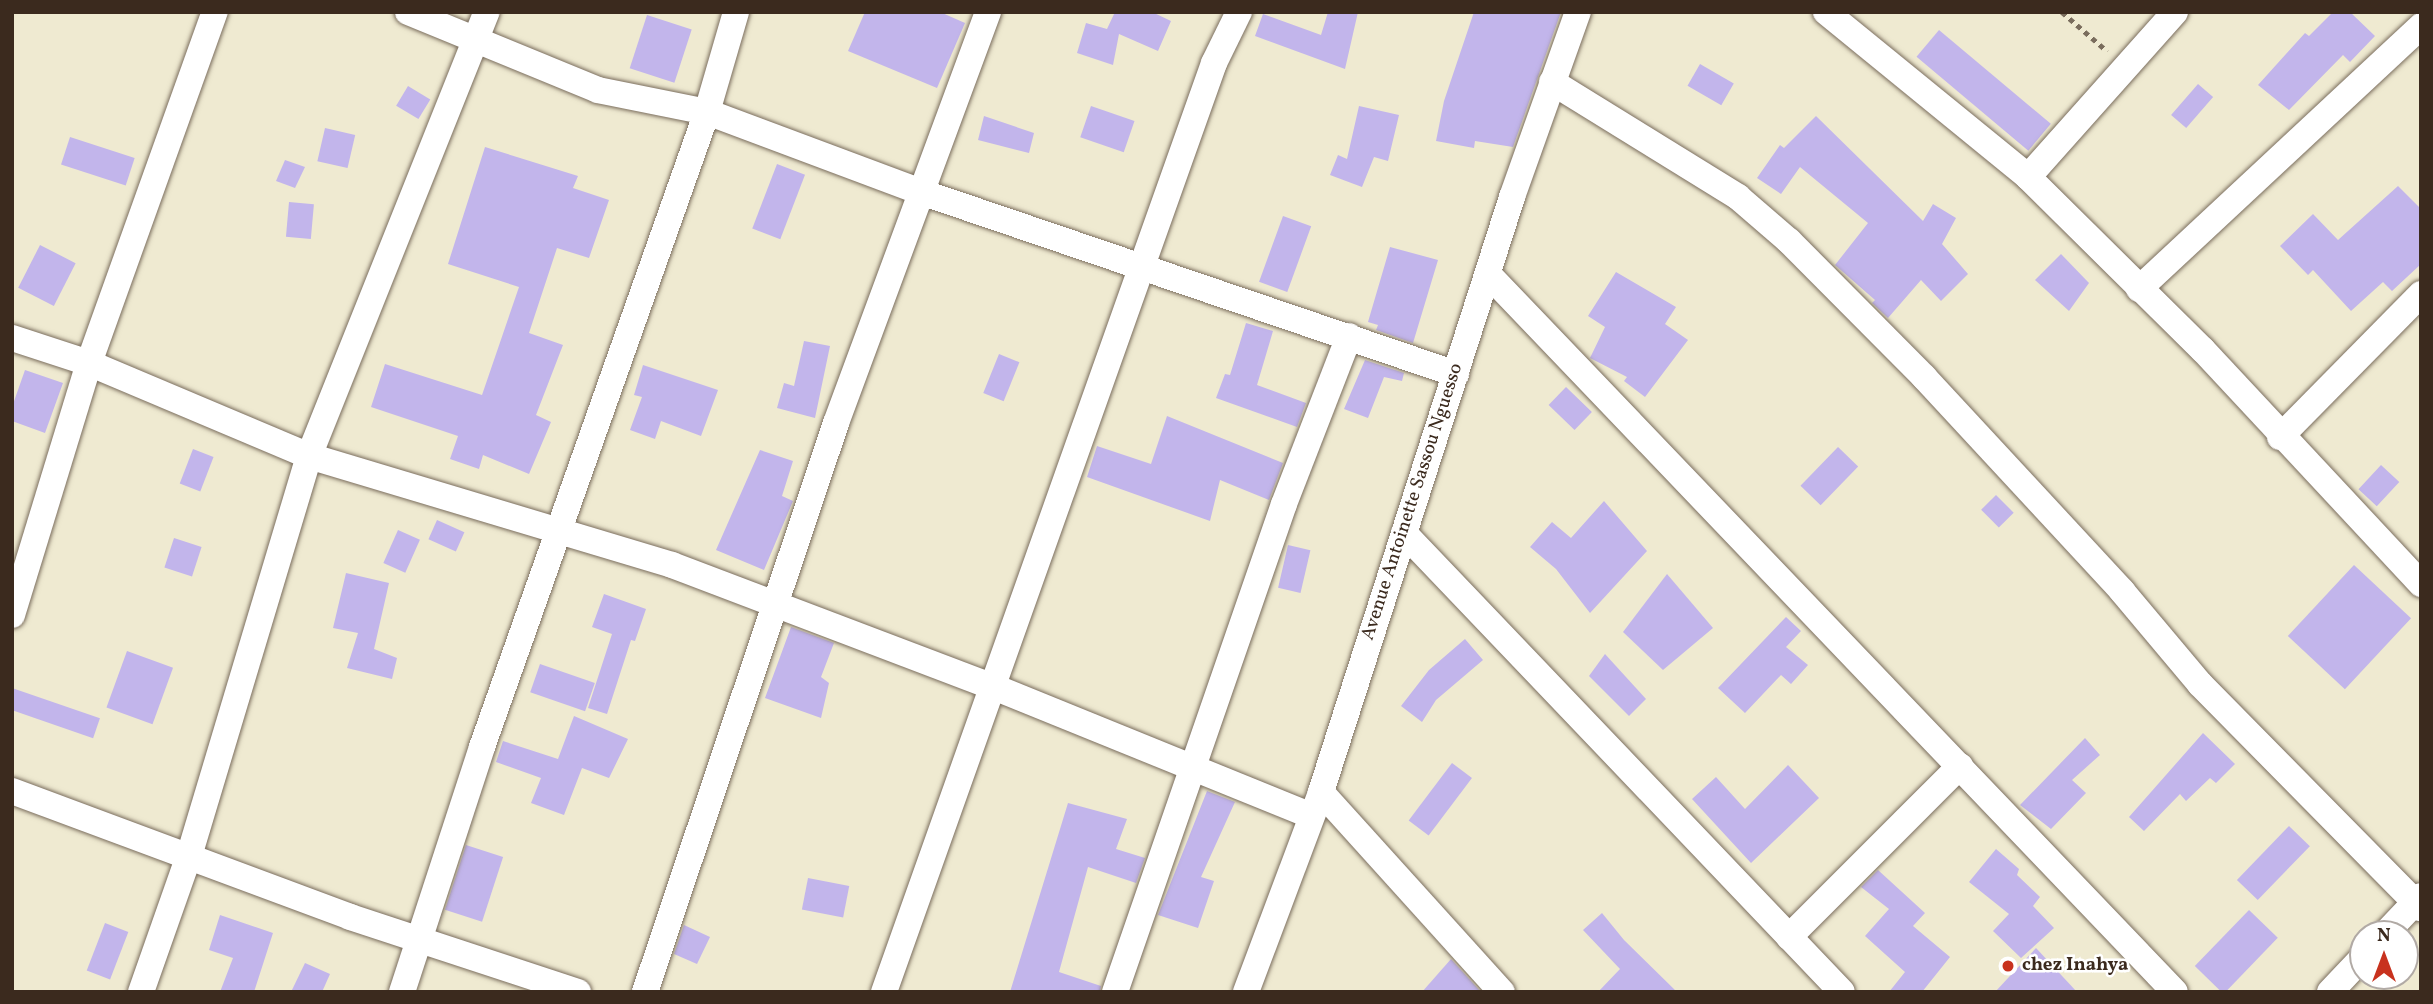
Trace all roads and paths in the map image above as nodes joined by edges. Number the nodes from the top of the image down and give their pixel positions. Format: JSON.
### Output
{"nodes":[{"id":1,"x":215,"y":12,"type":"edge"},
{"id":2,"x":408,"y":12,"type":"edge"},
{"id":3,"x":487,"y":12,"type":"edge"},
{"id":4,"x":736,"y":12,"type":"edge"},
{"id":5,"x":988,"y":12,"type":"edge"},
{"id":6,"x":1239,"y":12,"type":"edge"},
{"id":7,"x":1578,"y":12,"type":"edge"},
{"id":8,"x":1826,"y":12,"type":"edge"},
{"id":9,"x":2062,"y":12,"type":"edge"},
{"id":10,"x":2175,"y":12,"type":"edge"},
{"id":11,"x":2421,"y":26,"type":"edge"},
{"id":12,"x":478,"y":40,"type":"junction"},
{"id":13,"x":2126,"y":67,"type":"junction"},
{"id":14,"x":1552,"y":82,"type":"junction"},
{"id":15,"x":707,"y":112,"type":"junction"},
{"id":16,"x":2028,"y":177,"type":"junction"},
{"id":17,"x":924,"y":193,"type":"junction"},
{"id":18,"x":1144,"y":265,"type":"junction"},
{"id":19,"x":1489,"y":275,"type":"junction"},
{"id":20,"x":2139,"y":289,"type":"junction"},
{"id":21,"x":2421,"y":294,"type":"edge"},
{"id":22,"x":1349,"y":336,"type":"junction"},
{"id":23,"x":12,"y":338,"type":"edge"},
{"id":24,"x":89,"y":363,"type":"junction"},
{"id":25,"x":1456,"y":374,"type":"junction"},
{"id":26,"x":2280,"y":437,"type":"junction"},
{"id":27,"x":309,"y":456,"type":"junction"},
{"id":28,"x":560,"y":528,"type":"junction"},
{"id":29,"x":1404,"y":533,"type":"junction"},
{"id":30,"x":2421,"y":584,"type":"edge"},
{"id":31,"x":776,"y":607,"type":"junction"},
{"id":32,"x":12,"y":615,"type":"edge"},
{"id":33,"x":994,"y":687,"type":"junction"},
{"id":34,"x":1960,"y":766,"type":"junction"},
{"id":35,"x":1195,"y":768,"type":"junction"},
{"id":36,"x":12,"y":791,"type":"edge"},
{"id":37,"x":1315,"y":803,"type":"junction"},
{"id":38,"x":189,"y":856,"type":"junction"},
{"id":39,"x":2419,"y":902,"type":"edge"},
{"id":40,"x":2400,"y":920,"type":"edge"},
{"id":41,"x":1789,"y":937,"type":"junction"},
{"id":42,"x":422,"y":941,"type":"junction"},
{"id":43,"x":2349,"y":972,"type":"edge"},
{"id":44,"x":141,"y":992,"type":"edge"},
{"id":45,"x":402,"y":992,"type":"edge"},
{"id":46,"x":578,"y":992,"type":"edge"},
{"id":47,"x":645,"y":992,"type":"edge"},
{"id":48,"x":884,"y":992,"type":"edge"},
{"id":49,"x":1115,"y":992,"type":"edge"},
{"id":50,"x":1246,"y":992,"type":"edge"},
{"id":51,"x":1502,"y":992,"type":"edge"},
{"id":52,"x":1842,"y":992,"type":"edge"},
{"id":53,"x":2175,"y":992,"type":"edge"},
{"id":54,"x":2330,"y":992,"type":"edge"}],
"edges":[{"from":1,"to":24,"type":"street"},
{"from":2,"to":12,"type":"street"},
{"from":3,"to":12,"type":"street"},
{"from":4,"to":15,"type":"street"},
{"from":5,"to":17,"type":"street"},
{"from":6,"to":18,"type":"street"},
{"from":7,"to":14,"type":"street","name":"Avenue Antoinette Sassou Nguesso"},
{"from":8,"to":16,"type":"street"},
{"from":9,"to":13,"type":"path"},
{"from":10,"to":13,"type":"street"},
{"from":11,"to":20,"type":"street"},
{"from":12,"to":15,"type":"street"},
{"from":12,"to":27,"type":"street"},
{"from":13,"to":16,"type":"street"},
{"from":14,"to":19,"type":"street","name":"Avenue Antoinette Sassou Nguesso"},
{"from":14,"to":39,"type":"street"},
{"from":15,"to":17,"type":"street"},
{"from":15,"to":28,"type":"street"},
{"from":16,"to":20,"type":"street"},
{"from":17,"to":18,"type":"street"},
{"from":17,"to":31,"type":"street"},
{"from":18,"to":22,"type":"street"},
{"from":18,"to":33,"type":"street"},
{"from":19,"to":25,"type":"street","name":"Avenue Antoinette Sassou Nguesso"},
{"from":19,"to":34,"type":"street"},
{"from":20,"to":26,"type":"street"},
{"from":21,"to":26,"type":"street"},
{"from":22,"to":25,"type":"street"},
{"from":22,"to":35,"type":"street"},
{"from":23,"to":24,"type":"street"},
{"from":24,"to":27,"type":"street"},
{"from":24,"to":32,"type":"street"},
{"from":25,"to":29,"type":"street","name":"Avenue Antoinette Sassou Nguesso"},
{"from":26,"to":30,"type":"street"},
{"from":27,"to":28,"type":"street"},
{"from":27,"to":38,"type":"street"},
{"from":28,"to":31,"type":"street"},
{"from":28,"to":42,"type":"street"},
{"from":29,"to":37,"type":"street","name":"Avenue Antoinette Sassou Nguesso"},
{"from":29,"to":41,"type":"street"},
{"from":31,"to":33,"type":"street"},
{"from":31,"to":47,"type":"street"},
{"from":33,"to":35,"type":"street"},
{"from":33,"to":48,"type":"street"},
{"from":34,"to":41,"type":"street"},
{"from":34,"to":53,"type":"street"},
{"from":35,"to":37,"type":"street"},
{"from":35,"to":49,"type":"street"},
{"from":36,"to":38,"type":"street"},
{"from":37,"to":50,"type":"street","name":"Avenue Antoinette Sassou Nguesso"},
{"from":37,"to":51,"type":"street"},
{"from":38,"to":42,"type":"street"},
{"from":38,"to":44,"type":"street"},
{"from":39,"to":40,"type":"street"},
{"from":41,"to":52,"type":"street"},
{"from":42,"to":45,"type":"street"},
{"from":42,"to":46,"type":"street"},
{"from":43,"to":54,"type":"street"}]}
